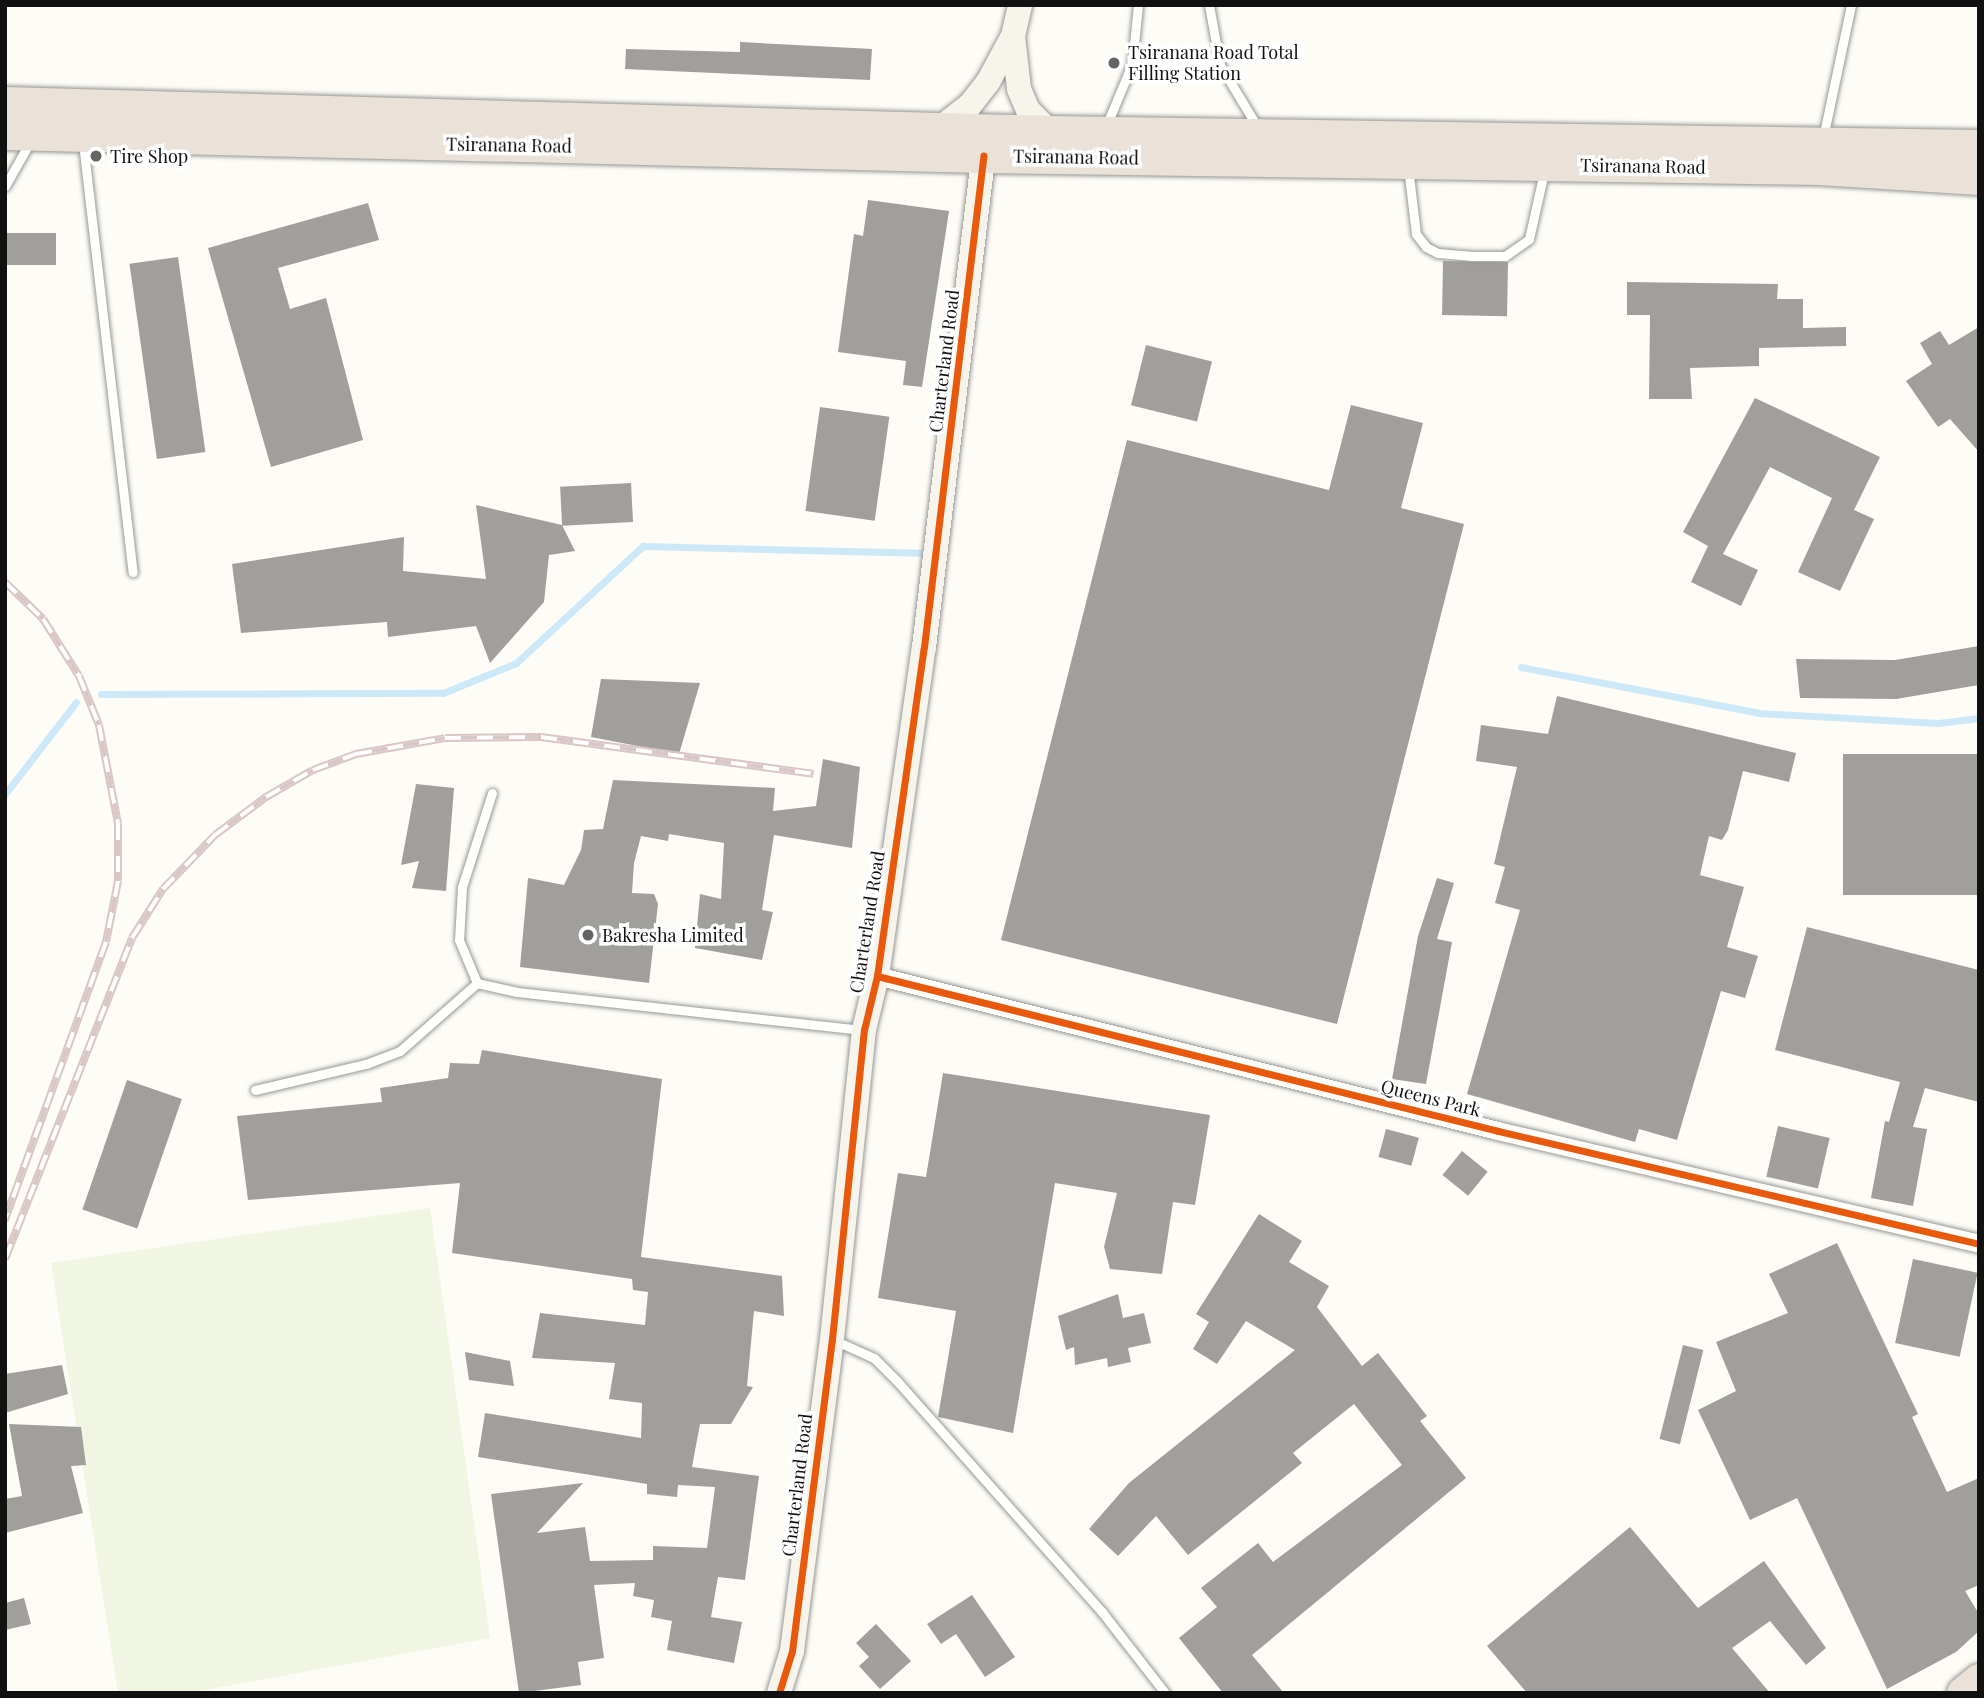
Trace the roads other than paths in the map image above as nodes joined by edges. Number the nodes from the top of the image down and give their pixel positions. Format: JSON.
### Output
{"nodes":[{"id":1,"x":1020,"y":5,"type":"edge"},
{"id":2,"x":1138,"y":5,"type":"edge"},
{"id":3,"x":1209,"y":5,"type":"edge"},
{"id":4,"x":1851,"y":5,"type":"edge"},
{"id":5,"x":1013,"y":36,"type":"junction"},
{"id":6,"x":1132,"y":64,"type":"junction"},
{"id":7,"x":1220,"y":65,"type":"junction"},
{"id":8,"x":5,"y":103,"type":"edge"},
{"id":9,"x":943,"y":126,"type":"junction"},
{"id":10,"x":1050,"y":132,"type":"junction"},
{"id":11,"x":1104,"y":132,"type":"junction"},
{"id":12,"x":1262,"y":133,"type":"junction"},
{"id":13,"x":19,"y":134,"type":"edge"},
{"id":14,"x":82,"y":136,"type":"junction"},
{"id":15,"x":1822,"y":143,"type":"junction"},
{"id":16,"x":1979,"y":146,"type":"edge"},
{"id":17,"x":983,"y":156,"type":"junction"},
{"id":18,"x":1407,"y":162,"type":"junction"},
{"id":19,"x":1546,"y":166,"type":"junction"},
{"id":20,"x":1979,"y":178,"type":"edge"},
{"id":21,"x":5,"y":187,"type":"edge"},
{"id":22,"x":133,"y":572,"type":"dead end"},
{"id":23,"x":492,"y":793,"type":"dead end"},
{"id":24,"x":877,"y":976,"type":"junction"},
{"id":25,"x":477,"y":983,"type":"junction"},
{"id":26,"x":864,"y":1030,"type":"junction"},
{"id":27,"x":255,"y":1090,"type":"dead end"},
{"id":28,"x":1979,"y":1244,"type":"edge"},
{"id":29,"x":832,"y":1339,"type":"junction"},
{"id":30,"x":1979,"y":1680,"type":"edge"},
{"id":31,"x":779,"y":1693,"type":"edge"},
{"id":32,"x":1165,"y":1693,"type":"edge"},
{"id":33,"x":1963,"y":1693,"type":"edge"}],
"edges":[{"from":1,"to":5,"type":"street"},
{"from":2,"to":6,"type":"lane"},
{"from":3,"to":7,"type":"lane"},
{"from":4,"to":15,"type":"lane"},
{"from":5,"to":9,"type":"street"},
{"from":5,"to":10,"type":"street"},
{"from":6,"to":7,"type":"lane"},
{"from":6,"to":11,"type":"lane"},
{"from":7,"to":12,"type":"lane"},
{"from":8,"to":9,"type":"highway","name":"Tsiranana Road"},
{"from":9,"to":10,"type":"highway","name":"Tsiranana Road"},
{"from":10,"to":11,"type":"highway","name":"Tsiranana Road"},
{"from":11,"to":12,"type":"highway","name":"Tsiranana Road"},
{"from":12,"to":15,"type":"highway","name":"Tsiranana Road"},
{"from":13,"to":14,"type":"highway","name":"Tsiranana Road"},
{"from":13,"to":21,"type":"lane"},
{"from":14,"to":17,"type":"highway","name":"Tsiranana Road"},
{"from":14,"to":22,"type":"lane"},
{"from":15,"to":16,"type":"highway","name":"Tsiranana Road"},
{"from":17,"to":18,"type":"highway","name":"Tsiranana Road"},
{"from":17,"to":24,"type":"street","name":"Charterland Road"},
{"from":18,"to":19,"type":"highway","name":"Tsiranana Road"},
{"from":18,"to":19,"type":"lane"},
{"from":19,"to":20,"type":"highway","name":"Tsiranana Road"},
{"from":23,"to":25,"type":"lane"},
{"from":24,"to":26,"type":"street","name":"Charterland Road"},
{"from":24,"to":28,"type":"street","name":"Queens Park"},
{"from":25,"to":26,"type":"lane"},
{"from":25,"to":27,"type":"lane"},
{"from":26,"to":29,"type":"street","name":"Charterland Road"},
{"from":29,"to":31,"type":"street","name":"Charterland Road"},
{"from":29,"to":32,"type":"lane"},
{"from":30,"to":33,"type":"highway"}]}
